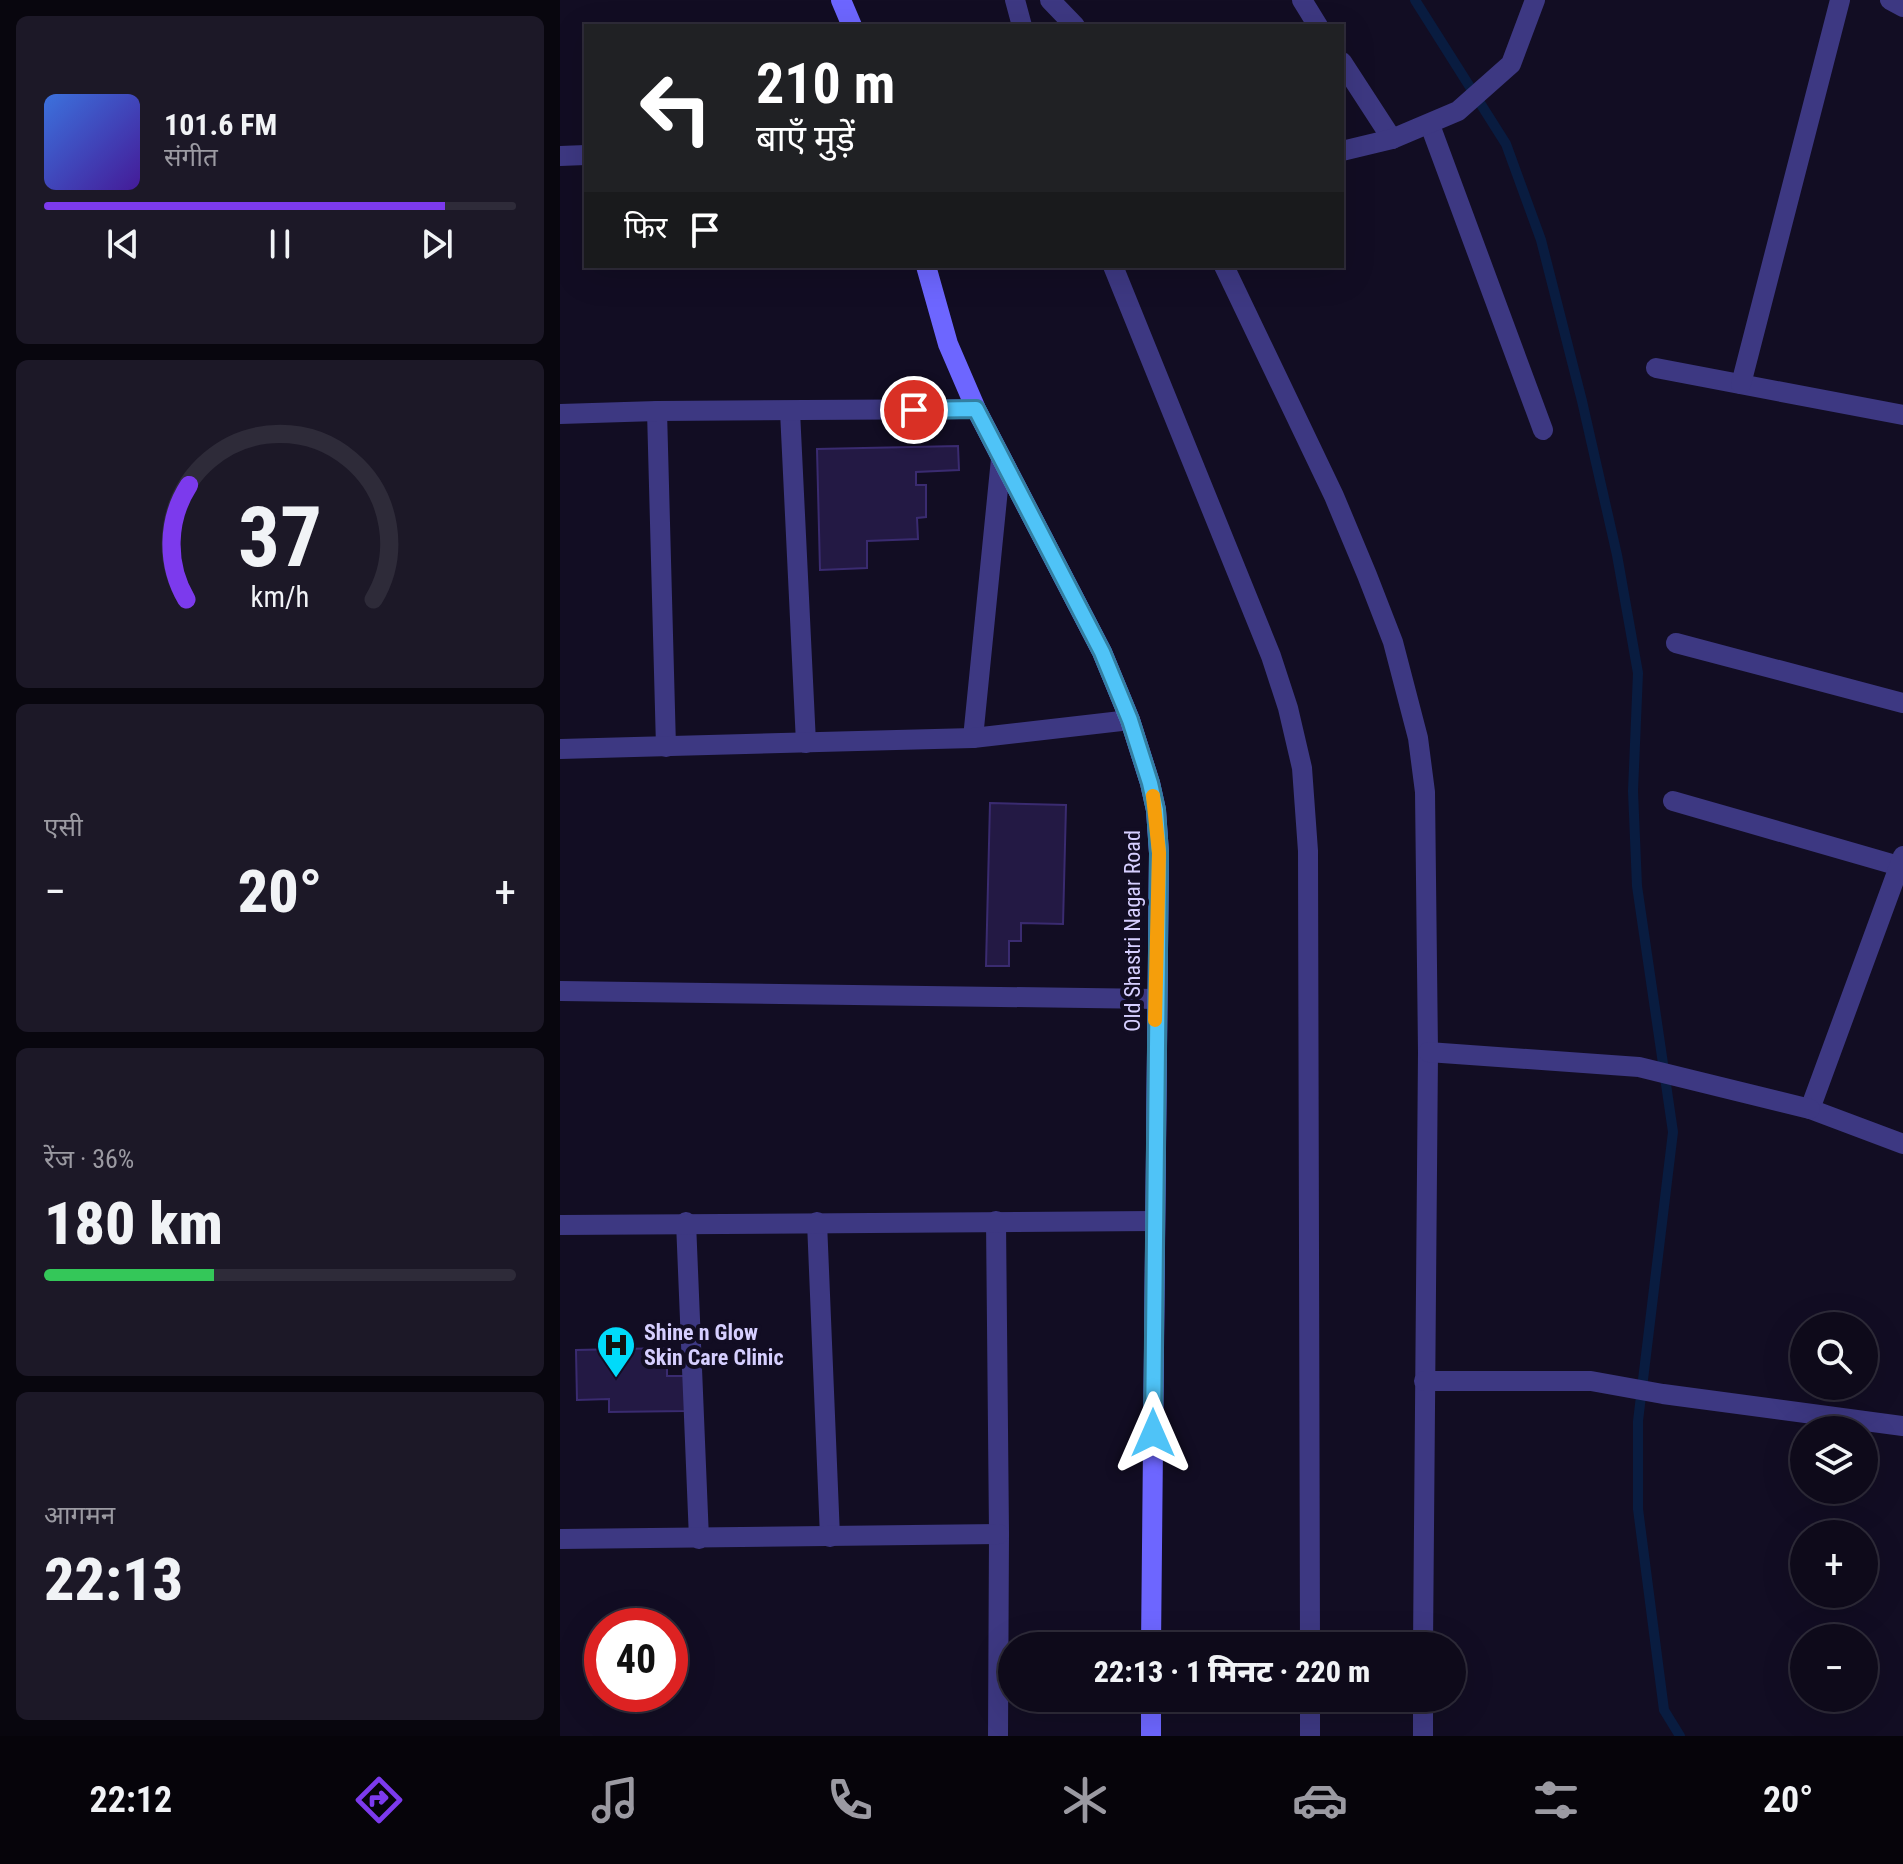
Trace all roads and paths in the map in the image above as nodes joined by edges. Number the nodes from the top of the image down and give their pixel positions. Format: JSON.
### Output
{"nodes":[{"id":1,"x":841,"y":0,"type":"edge"},
{"id":2,"x":1015,"y":0,"type":"edge"},
{"id":3,"x":1050,"y":0,"type":"edge"},
{"id":4,"x":1302,"y":0,"type":"edge"},
{"id":5,"x":1535,"y":0,"type":"edge"},
{"id":6,"x":1840,"y":0,"type":"edge"},
{"id":7,"x":1890,"y":0,"type":"edge"},
{"id":8,"x":1903,"y":7,"type":"edge"},
{"id":9,"x":851,"y":24,"type":"edge"},
{"id":10,"x":1021,"y":24,"type":"edge"},
{"id":11,"x":1073,"y":24,"type":"edge"},
{"id":12,"x":1317,"y":24,"type":"edge"},
{"id":13,"x":1344,"y":65,"type":"edge"},
{"id":14,"x":1430,"y":125,"type":"junction"},
{"id":15,"x":1392,"y":139,"type":"junction"},
{"id":16,"x":1344,"y":151,"type":"edge"},
{"id":17,"x":584,"y":155,"type":"edge"},
{"id":18,"x":560,"y":156,"type":"edge"},
{"id":19,"x":927,"y":268,"type":"edge"},
{"id":20,"x":1114,"y":268,"type":"edge"},
{"id":21,"x":1225,"y":268,"type":"edge"},
{"id":22,"x":1656,"y":368,"type":"dead end"},
{"id":23,"x":1741,"y":384,"type":"junction"},
{"id":24,"x":976,"y":409,"type":"junction"},
{"id":25,"x":657,"y":411,"type":"junction"},
{"id":26,"x":790,"y":411,"type":"junction"},
{"id":27,"x":560,"y":414,"type":"edge"},
{"id":28,"x":1903,"y":415,"type":"edge"},
{"id":29,"x":1543,"y":430,"type":"dead end"},
{"id":30,"x":1001,"y":459,"type":"junction"},
{"id":31,"x":1676,"y":643,"type":"dead end"},
{"id":32,"x":1903,"y":703,"type":"edge"},
{"id":33,"x":1130,"y":720,"type":"junction"},
{"id":34,"x":973,"y":738,"type":"junction"},
{"id":35,"x":806,"y":743,"type":"junction"},
{"id":36,"x":666,"y":747,"type":"junction"},
{"id":37,"x":560,"y":749,"type":"edge"},
{"id":38,"x":1673,"y":801,"type":"dead end"},
{"id":39,"x":1901,"y":861,"type":"edge"},
{"id":40,"x":560,"y":991,"type":"edge"},
{"id":41,"x":1156,"y":999,"type":"junction"},
{"id":42,"x":1428,"y":1052,"type":"junction"},
{"id":43,"x":1810,"y":1109,"type":"junction"},
{"id":44,"x":1903,"y":1144,"type":"edge"},
{"id":45,"x":996,"y":1221,"type":"junction"},
{"id":46,"x":1154,"y":1221,"type":"junction"},
{"id":47,"x":686,"y":1222,"type":"junction"},
{"id":48,"x":817,"y":1222,"type":"junction"},
{"id":49,"x":560,"y":1225,"type":"edge"},
{"id":50,"x":1424,"y":1381,"type":"junction"},
{"id":51,"x":1903,"y":1426,"type":"edge"},
{"id":52,"x":999,"y":1534,"type":"junction"},
{"id":53,"x":830,"y":1537,"type":"junction"},
{"id":54,"x":560,"y":1539,"type":"edge"},
{"id":55,"x":699,"y":1539,"type":"junction"},
{"id":56,"x":1151,"y":1632,"type":"edge"},
{"id":57,"x":1310,"y":1632,"type":"edge"},
{"id":58,"x":1423,"y":1632,"type":"edge"},
{"id":59,"x":1151,"y":1712,"type":"edge"},
{"id":60,"x":1310,"y":1712,"type":"edge"},
{"id":61,"x":1423,"y":1712,"type":"edge"},
{"id":62,"x":998,"y":1736,"type":"edge"},
{"id":63,"x":1151,"y":1736,"type":"edge"},
{"id":64,"x":1310,"y":1736,"type":"edge"},
{"id":65,"x":1423,"y":1736,"type":"edge"}],
"edges":[{"from":1,"to":9,"type":"street"},
{"from":2,"to":10,"type":"street"},
{"from":3,"to":11,"type":"street"},
{"from":4,"to":12,"type":"street"},
{"from":5,"to":14,"type":"street"},
{"from":6,"to":23,"type":"street"},
{"from":7,"to":8,"type":"street"},
{"from":13,"to":15,"type":"street"},
{"from":14,"to":15,"type":"street"},
{"from":14,"to":29,"type":"street"},
{"from":15,"to":16,"type":"street"},
{"from":17,"to":18,"type":"street"},
{"from":19,"to":24,"type":"street","name":"Old Shastri Nagar Road"},
{"from":20,"to":57,"type":"street"},
{"from":21,"to":42,"type":"street"},
{"from":22,"to":23,"type":"street"},
{"from":23,"to":28,"type":"street"},
{"from":24,"to":26,"type":"street"},
{"from":24,"to":30,"type":"street","name":"Old Shastri Nagar Road"},
{"from":25,"to":26,"type":"street"},
{"from":25,"to":27,"type":"street"},
{"from":25,"to":36,"type":"street"},
{"from":26,"to":35,"type":"street"},
{"from":30,"to":33,"type":"street","name":"Old Shastri Nagar Road"},
{"from":30,"to":34,"type":"street"},
{"from":31,"to":32,"type":"street"},
{"from":33,"to":34,"type":"street"},
{"from":33,"to":41,"type":"street","name":"Old Shastri Nagar Road"},
{"from":34,"to":35,"type":"street"},
{"from":35,"to":36,"type":"street"},
{"from":36,"to":37,"type":"street"},
{"from":38,"to":39,"type":"street"},
{"from":39,"to":43,"type":"street"},
{"from":40,"to":41,"type":"street"},
{"from":41,"to":46,"type":"street","name":"Old Shastri Nagar Road"},
{"from":42,"to":43,"type":"street"},
{"from":42,"to":50,"type":"street"},
{"from":43,"to":44,"type":"street"},
{"from":45,"to":46,"type":"street"},
{"from":45,"to":48,"type":"street"},
{"from":45,"to":52,"type":"street"},
{"from":46,"to":56,"type":"street","name":"Old Shastri Nagar Road"},
{"from":47,"to":48,"type":"street"},
{"from":47,"to":49,"type":"street"},
{"from":47,"to":55,"type":"street"},
{"from":48,"to":53,"type":"street"},
{"from":50,"to":51,"type":"street"},
{"from":50,"to":58,"type":"street"},
{"from":52,"to":53,"type":"street"},
{"from":52,"to":62,"type":"street"},
{"from":53,"to":55,"type":"street"},
{"from":54,"to":55,"type":"street"},
{"from":59,"to":63,"type":"street"},
{"from":60,"to":64,"type":"street"},
{"from":61,"to":65,"type":"street"}]}
